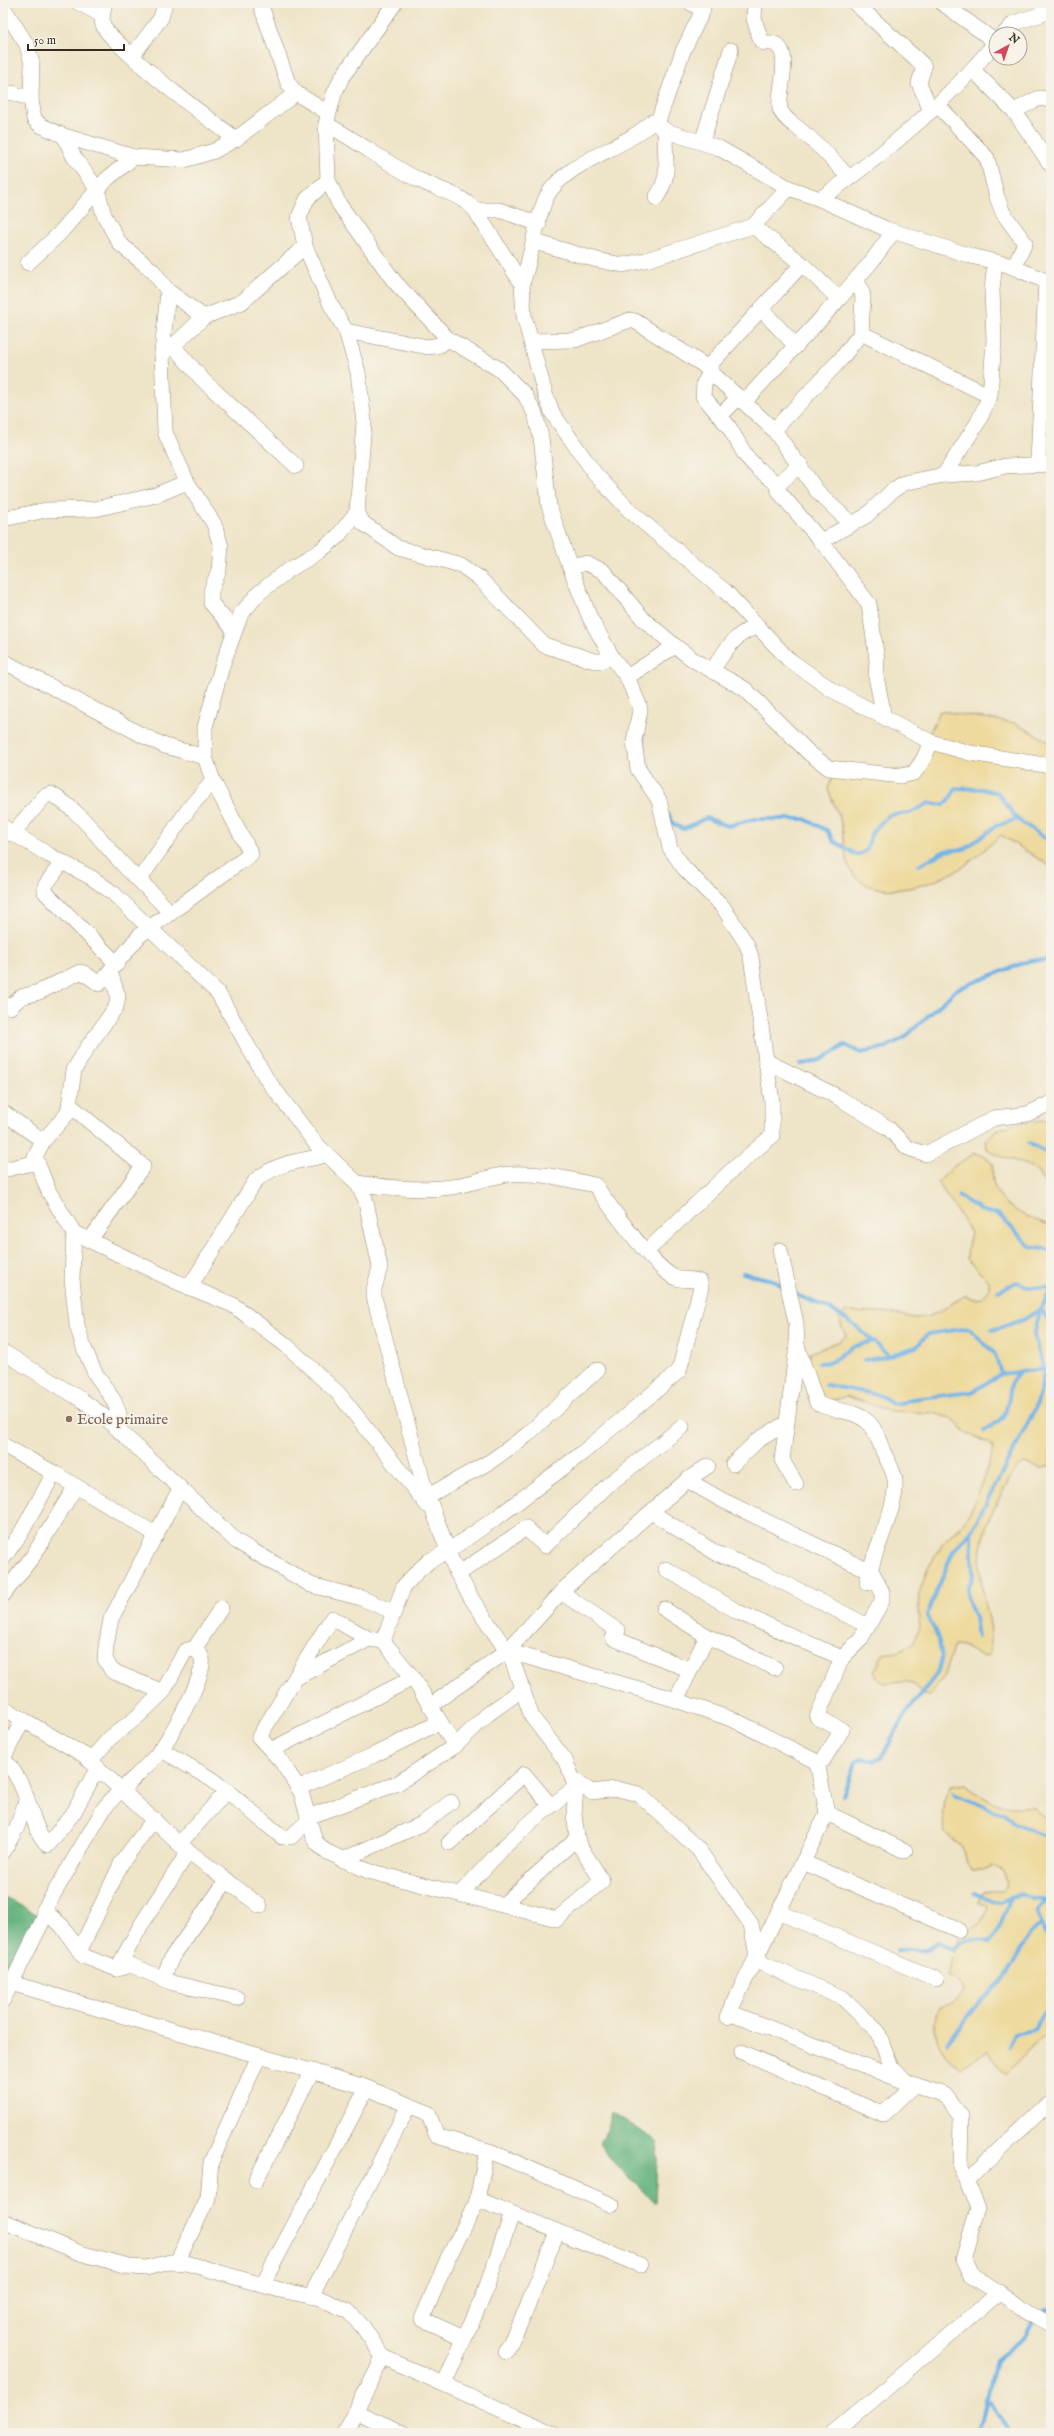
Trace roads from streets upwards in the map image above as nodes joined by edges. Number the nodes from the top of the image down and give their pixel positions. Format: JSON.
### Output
{"nodes":[{"id":1,"x":79,"y":3,"type":"edge"},
{"id":2,"x":165,"y":3,"type":"edge"},
{"id":3,"x":260,"y":3,"type":"edge"},
{"id":4,"x":395,"y":3,"type":"edge"},
{"id":5,"x":755,"y":3,"type":"edge"},
{"id":6,"x":855,"y":3,"type":"edge"},
{"id":7,"x":942,"y":3,"type":"edge"},
{"id":8,"x":701,"y":5,"type":"edge"},
{"id":9,"x":3,"y":7,"type":"edge"},
{"id":10,"x":103,"y":9,"type":"edge"},
{"id":11,"x":1051,"y":11,"type":"edge"},
{"id":12,"x":1011,"y":26,"type":"edge"},
{"id":13,"x":988,"y":36,"type":"edge"},
{"id":14,"x":731,"y":50,"type":"dead end"},
{"id":15,"x":988,"y":52,"type":"edge"},
{"id":16,"x":132,"y":56,"type":"junction"},
{"id":17,"x":973,"y":70,"type":"junction"},
{"id":18,"x":3,"y":93,"type":"edge"},
{"id":19,"x":296,"y":93,"type":"junction"},
{"id":20,"x":31,"y":99,"type":"junction"},
{"id":21,"x":1051,"y":100,"type":"edge"},
{"id":22,"x":934,"y":108,"type":"junction"},
{"id":23,"x":1014,"y":111,"type":"junction"},
{"id":24,"x":327,"y":119,"type":"junction"},
{"id":25,"x":662,"y":128,"type":"junction"},
{"id":26,"x":64,"y":136,"type":"junction"},
{"id":27,"x":236,"y":139,"type":"junction"},
{"id":28,"x":702,"y":142,"type":"junction"},
{"id":29,"x":134,"y":157,"type":"junction"},
{"id":30,"x":1051,"y":165,"type":"edge"},
{"id":31,"x":849,"y":178,"type":"junction"},
{"id":32,"x":328,"y":180,"type":"junction"},
{"id":33,"x":789,"y":188,"type":"junction"},
{"id":34,"x":97,"y":189,"type":"junction"},
{"id":35,"x":656,"y":198,"type":"dead end"},
{"id":36,"x":820,"y":199,"type":"junction"},
{"id":37,"x":475,"y":210,"type":"junction"},
{"id":38,"x":539,"y":224,"type":"junction"},
{"id":39,"x":753,"y":226,"type":"junction"},
{"id":40,"x":893,"y":232,"type":"junction"},
{"id":41,"x":534,"y":242,"type":"junction"},
{"id":42,"x":305,"y":246,"type":"junction"},
{"id":43,"x":995,"y":262,"type":"junction"},
{"id":44,"x":28,"y":263,"type":"dead end"},
{"id":45,"x":802,"y":264,"type":"junction"},
{"id":46,"x":1014,"y":267,"type":"junction"},
{"id":47,"x":857,"y":279,"type":"junction"},
{"id":48,"x":1049,"y":281,"type":"edge"},
{"id":49,"x":522,"y":284,"type":"junction"},
{"id":50,"x":168,"y":291,"type":"junction"},
{"id":51,"x":839,"y":299,"type":"junction"},
{"id":52,"x":761,"y":309,"type":"junction"},
{"id":53,"x":204,"y":317,"type":"junction"},
{"id":54,"x":346,"y":331,"type":"junction"},
{"id":55,"x":861,"y":333,"type":"junction"},
{"id":56,"x":448,"y":339,"type":"junction"},
{"id":57,"x":531,"y":341,"type":"junction"},
{"id":58,"x":796,"y":346,"type":"junction"},
{"id":59,"x":167,"y":349,"type":"junction"},
{"id":60,"x":709,"y":370,"type":"junction"},
{"id":61,"x":990,"y":396,"type":"junction"},
{"id":62,"x":741,"y":399,"type":"junction"},
{"id":63,"x":535,"y":414,"type":"junction"},
{"id":64,"x":553,"y":414,"type":"junction"},
{"id":65,"x":720,"y":416,"type":"junction"},
{"id":66,"x":774,"y":430,"type":"junction"},
{"id":67,"x":800,"y":464,"type":"junction"},
{"id":68,"x":1044,"y":464,"type":"edge"},
{"id":69,"x":296,"y":466,"type":"dead end"},
{"id":70,"x":944,"y":475,"type":"junction"},
{"id":71,"x":187,"y":482,"type":"junction"},
{"id":72,"x":777,"y":486,"type":"junction"},
{"id":73,"x":357,"y":512,"type":"junction"},
{"id":74,"x":3,"y":519,"type":"edge"},
{"id":75,"x":850,"y":523,"type":"junction"},
{"id":76,"x":821,"y":542,"type":"junction"},
{"id":77,"x":570,"y":568,"type":"junction"},
{"id":78,"x":759,"y":627,"type":"junction"},
{"id":79,"x":234,"y":630,"type":"junction"},
{"id":80,"x":675,"y":646,"type":"junction"},
{"id":81,"x":612,"y":657,"type":"junction"},
{"id":82,"x":3,"y":661,"type":"edge"},
{"id":83,"x":712,"y":670,"type":"junction"},
{"id":84,"x":628,"y":677,"type":"junction"},
{"id":85,"x":884,"y":717,"type":"junction"},
{"id":86,"x":931,"y":742,"type":"junction"},
{"id":87,"x":205,"y":757,"type":"junction"},
{"id":88,"x":1051,"y":766,"type":"edge"},
{"id":89,"x":213,"y":781,"type":"junction"},
{"id":90,"x":8,"y":831,"type":"edge"},
{"id":91,"x":62,"y":862,"type":"junction"},
{"id":92,"x":139,"y":880,"type":"junction"},
{"id":93,"x":171,"y":913,"type":"junction"},
{"id":94,"x":149,"y":928,"type":"junction"},
{"id":95,"x":114,"y":968,"type":"junction"},
{"id":96,"x":3,"y":1004,"type":"edge"},
{"id":97,"x":766,"y":1061,"type":"junction"},
{"id":98,"x":1051,"y":1103,"type":"edge"},
{"id":99,"x":70,"y":1106,"type":"junction"},
{"id":100,"x":3,"y":1112,"type":"edge"},
{"id":101,"x":44,"y":1141,"type":"junction"},
{"id":102,"x":327,"y":1155,"type":"junction"},
{"id":103,"x":37,"y":1162,"type":"junction"},
{"id":104,"x":3,"y":1170,"type":"edge"},
{"id":105,"x":357,"y":1184,"type":"junction"},
{"id":106,"x":74,"y":1232,"type":"junction"},
{"id":107,"x":90,"y":1240,"type":"junction"},
{"id":108,"x":780,"y":1250,"type":"dead end"},
{"id":109,"x":647,"y":1251,"type":"junction"},
{"id":110,"x":189,"y":1288,"type":"junction"},
{"id":111,"x":797,"y":1346,"type":"junction"},
{"id":112,"x":3,"y":1352,"type":"edge"},
{"id":113,"x":597,"y":1370,"type":"dead end"},
{"id":114,"x":785,"y":1424,"type":"junction"},
{"id":115,"x":682,"y":1427,"type":"dead end"},
{"id":116,"x":120,"y":1432,"type":"junction"},
{"id":117,"x":3,"y":1445,"type":"edge"},
{"id":118,"x":733,"y":1464,"type":"dead end"},
{"id":119,"x":708,"y":1466,"type":"dead end"},
{"id":120,"x":54,"y":1473,"type":"junction"},
{"id":121,"x":687,"y":1480,"type":"junction"},
{"id":122,"x":796,"y":1484,"type":"dead end"},
{"id":123,"x":76,"y":1486,"type":"junction"},
{"id":124,"x":180,"y":1489,"type":"junction"},
{"id":125,"x":428,"y":1496,"type":"junction"},
{"id":126,"x":651,"y":1512,"type":"junction"},
{"id":127,"x":436,"y":1517,"type":"junction"},
{"id":128,"x":157,"y":1535,"type":"junction"},
{"id":129,"x":448,"y":1551,"type":"junction"},
{"id":130,"x":3,"y":1558,"type":"edge"},
{"id":131,"x":666,"y":1569,"type":"dead end"},
{"id":132,"x":458,"y":1574,"type":"junction"},
{"id":133,"x":870,"y":1576,"type":"junction"},
{"id":134,"x":561,"y":1592,"type":"junction"},
{"id":135,"x":3,"y":1595,"type":"edge"},
{"id":136,"x":221,"y":1608,"type":"dead end"},
{"id":137,"x":664,"y":1609,"type":"dead end"},
{"id":138,"x":394,"y":1612,"type":"junction"},
{"id":139,"x":868,"y":1626,"type":"junction"},
{"id":140,"x":707,"y":1636,"type":"junction"},
{"id":141,"x":376,"y":1640,"type":"junction"},
{"id":142,"x":195,"y":1648,"type":"junction"},
{"id":143,"x":507,"y":1651,"type":"junction"},
{"id":144,"x":842,"y":1658,"type":"junction"},
{"id":145,"x":776,"y":1668,"type":"dead end"},
{"id":146,"x":690,"y":1670,"type":"junction"},
{"id":147,"x":295,"y":1678,"type":"junction"},
{"id":148,"x":413,"y":1678,"type":"junction"},
{"id":149,"x":523,"y":1690,"type":"junction"},
{"id":150,"x":163,"y":1692,"type":"junction"},
{"id":151,"x":676,"y":1700,"type":"junction"},
{"id":152,"x":430,"y":1706,"type":"junction"},
{"id":153,"x":3,"y":1708,"type":"edge"},
{"id":154,"x":23,"y":1718,"type":"junction"},
{"id":155,"x":440,"y":1722,"type":"junction"},
{"id":156,"x":455,"y":1746,"type":"junction"},
{"id":157,"x":160,"y":1749,"type":"junction"},
{"id":158,"x":271,"y":1750,"type":"junction"},
{"id":159,"x":3,"y":1759,"type":"edge"},
{"id":160,"x":817,"y":1762,"type":"junction"},
{"id":161,"x":95,"y":1766,"type":"junction"},
{"id":162,"x":575,"y":1784,"type":"junction"},
{"id":163,"x":298,"y":1788,"type":"junction"},
{"id":164,"x":122,"y":1789,"type":"junction"},
{"id":165,"x":227,"y":1791,"type":"junction"},
{"id":166,"x":27,"y":1798,"type":"junction"},
{"id":167,"x":451,"y":1802,"type":"dead end"},
{"id":168,"x":551,"y":1806,"type":"junction"},
{"id":169,"x":827,"y":1813,"type":"junction"},
{"id":170,"x":154,"y":1819,"type":"junction"},
{"id":171,"x":309,"y":1819,"type":"junction"},
{"id":172,"x":577,"y":1838,"type":"junction"},
{"id":173,"x":448,"y":1843,"type":"dead end"},
{"id":174,"x":184,"y":1848,"type":"junction"},
{"id":175,"x":905,"y":1851,"type":"dead end"},
{"id":176,"x":3,"y":1852,"type":"edge"},
{"id":177,"x":342,"y":1860,"type":"junction"},
{"id":178,"x":803,"y":1862,"type":"junction"},
{"id":179,"x":227,"y":1880,"type":"junction"},
{"id":180,"x":460,"y":1894,"type":"junction"},
{"id":181,"x":503,"y":1905,"type":"junction"},
{"id":182,"x":260,"y":1906,"type":"dead end"},
{"id":183,"x":44,"y":1910,"type":"junction"},
{"id":184,"x":778,"y":1912,"type":"junction"},
{"id":185,"x":958,"y":1930,"type":"dead end"},
{"id":186,"x":80,"y":1950,"type":"junction"},
{"id":187,"x":756,"y":1956,"type":"junction"},
{"id":188,"x":117,"y":1969,"type":"junction"},
{"id":189,"x":163,"y":1978,"type":"junction"},
{"id":190,"x":936,"y":1978,"type":"dead end"},
{"id":191,"x":11,"y":1983,"type":"junction"},
{"id":192,"x":237,"y":1998,"type":"dead end"},
{"id":193,"x":3,"y":2000,"type":"edge"},
{"id":194,"x":742,"y":2052,"type":"dead end"},
{"id":195,"x":259,"y":2056,"type":"junction"},
{"id":196,"x":312,"y":2071,"type":"junction"},
{"id":197,"x":911,"y":2083,"type":"junction"},
{"id":198,"x":367,"y":2088,"type":"junction"},
{"id":199,"x":1051,"y":2101,"type":"edge"},
{"id":200,"x":409,"y":2105,"type":"junction"},
{"id":201,"x":487,"y":2151,"type":"junction"},
{"id":202,"x":256,"y":2180,"type":"dead end"},
{"id":203,"x":966,"y":2181,"type":"junction"},
{"id":204,"x":477,"y":2199,"type":"junction"},
{"id":205,"x":612,"y":2205,"type":"dead end"},
{"id":206,"x":512,"y":2214,"type":"junction"},
{"id":207,"x":3,"y":2221,"type":"edge"},
{"id":208,"x":557,"y":2232,"type":"junction"},
{"id":209,"x":177,"y":2262,"type":"junction"},
{"id":210,"x":640,"y":2265,"type":"dead end"},
{"id":211,"x":262,"y":2285,"type":"junction"},
{"id":212,"x":1000,"y":2292,"type":"junction"},
{"id":213,"x":311,"y":2296,"type":"junction"},
{"id":214,"x":1051,"y":2324,"type":"edge"},
{"id":215,"x":464,"y":2338,"type":"junction"},
{"id":216,"x":506,"y":2352,"type":"dead end"},
{"id":217,"x":383,"y":2357,"type":"junction"},
{"id":218,"x":444,"y":2384,"type":"junction"},
{"id":219,"x":356,"y":2412,"type":"junction"},
{"id":220,"x":345,"y":2433,"type":"edge"},
{"id":221,"x":404,"y":2433,"type":"edge"},
{"id":222,"x":553,"y":2433,"type":"edge"},
{"id":223,"x":834,"y":2433,"type":"edge"}],
"edges":[{"from":1,"to":10,"type":"street"},
{"from":2,"to":16,"type":"street"},
{"from":3,"to":19,"type":"street"},
{"from":4,"to":24,"type":"street"},
{"from":5,"to":31,"type":"street"},
{"from":6,"to":22,"type":"street"},
{"from":7,"to":13,"type":"street"},
{"from":8,"to":25,"type":"street"},
{"from":9,"to":20,"type":"street"},
{"from":10,"to":16,"type":"street"},
{"from":11,"to":12,"type":"street"},
{"from":14,"to":28,"type":"street"},
{"from":15,"to":17,"type":"street"},
{"from":16,"to":27,"type":"street"},
{"from":17,"to":22,"type":"street"},
{"from":17,"to":23,"type":"street"},
{"from":18,"to":20,"type":"street"},
{"from":19,"to":24,"type":"street"},
{"from":19,"to":27,"type":"street"},
{"from":20,"to":26,"type":"street"},
{"from":21,"to":23,"type":"street"},
{"from":22,"to":31,"type":"street"},
{"from":22,"to":46,"type":"street"},
{"from":23,"to":30,"type":"street"},
{"from":24,"to":32,"type":"street"},
{"from":24,"to":37,"type":"street"},
{"from":25,"to":28,"type":"street"},
{"from":25,"to":35,"type":"street"},
{"from":25,"to":38,"type":"street"},
{"from":26,"to":29,"type":"street"},
{"from":26,"to":34,"type":"street"},
{"from":27,"to":29,"type":"street"},
{"from":28,"to":33,"type":"street"},
{"from":29,"to":34,"type":"street"},
{"from":31,"to":36,"type":"street"},
{"from":32,"to":42,"type":"street"},
{"from":32,"to":56,"type":"street"},
{"from":33,"to":36,"type":"street"},
{"from":33,"to":39,"type":"street"},
{"from":34,"to":44,"type":"street"},
{"from":34,"to":50,"type":"street"},
{"from":36,"to":40,"type":"street"},
{"from":37,"to":38,"type":"street"},
{"from":37,"to":49,"type":"street"},
{"from":38,"to":41,"type":"street"},
{"from":39,"to":41,"type":"street"},
{"from":39,"to":45,"type":"street"},
{"from":40,"to":43,"type":"street"},
{"from":40,"to":47,"type":"street"},
{"from":41,"to":49,"type":"street"},
{"from":42,"to":53,"type":"street"},
{"from":42,"to":54,"type":"street"},
{"from":43,"to":46,"type":"street"},
{"from":43,"to":61,"type":"street"},
{"from":45,"to":51,"type":"street"},
{"from":45,"to":52,"type":"street"},
{"from":46,"to":48,"type":"street"},
{"from":47,"to":51,"type":"street"},
{"from":47,"to":55,"type":"street"},
{"from":48,"to":68,"type":"street"},
{"from":49,"to":57,"type":"street"},
{"from":50,"to":53,"type":"street"},
{"from":50,"to":59,"type":"street"},
{"from":51,"to":58,"type":"street"},
{"from":52,"to":58,"type":"street"},
{"from":52,"to":60,"type":"street"},
{"from":53,"to":59,"type":"street"},
{"from":54,"to":56,"type":"street"},
{"from":54,"to":73,"type":"street"},
{"from":55,"to":61,"type":"street"},
{"from":55,"to":66,"type":"street"},
{"from":56,"to":63,"type":"street"},
{"from":57,"to":60,"type":"street"},
{"from":57,"to":64,"type":"street"},
{"from":58,"to":62,"type":"street"},
{"from":59,"to":69,"type":"street"},
{"from":59,"to":71,"type":"street"},
{"from":60,"to":62,"type":"street"},
{"from":60,"to":65,"type":"street"},
{"from":61,"to":70,"type":"street"},
{"from":62,"to":65,"type":"street"},
{"from":62,"to":66,"type":"street"},
{"from":63,"to":64,"type":"street"},
{"from":63,"to":77,"type":"street"},
{"from":64,"to":78,"type":"street"},
{"from":65,"to":72,"type":"street"},
{"from":66,"to":67,"type":"street"},
{"from":67,"to":72,"type":"street"},
{"from":67,"to":75,"type":"street"},
{"from":68,"to":70,"type":"street"},
{"from":70,"to":75,"type":"street"},
{"from":71,"to":74,"type":"street"},
{"from":71,"to":79,"type":"street"},
{"from":72,"to":76,"type":"street"},
{"from":73,"to":79,"type":"street"},
{"from":73,"to":81,"type":"street"},
{"from":75,"to":76,"type":"street"},
{"from":76,"to":85,"type":"street"},
{"from":77,"to":80,"type":"street"},
{"from":77,"to":81,"type":"street"},
{"from":78,"to":83,"type":"street"},
{"from":78,"to":85,"type":"street"},
{"from":79,"to":87,"type":"street"},
{"from":80,"to":83,"type":"street"},
{"from":80,"to":84,"type":"street"},
{"from":81,"to":84,"type":"street"},
{"from":82,"to":87,"type":"street"},
{"from":83,"to":86,"type":"street"},
{"from":84,"to":97,"type":"street"},
{"from":85,"to":86,"type":"street"},
{"from":86,"to":88,"type":"street"},
{"from":87,"to":89,"type":"street"},
{"from":89,"to":92,"type":"street"},
{"from":89,"to":93,"type":"street"},
{"from":90,"to":91,"type":"street"},
{"from":90,"to":92,"type":"street"},
{"from":91,"to":94,"type":"street"},
{"from":91,"to":95,"type":"street"},
{"from":92,"to":93,"type":"street"},
{"from":93,"to":94,"type":"street"},
{"from":94,"to":95,"type":"street"},
{"from":94,"to":102,"type":"street"},
{"from":95,"to":96,"type":"street"},
{"from":95,"to":99,"type":"street"},
{"from":97,"to":98,"type":"street"},
{"from":97,"to":109,"type":"street"},
{"from":99,"to":101,"type":"street"},
{"from":99,"to":107,"type":"street"},
{"from":100,"to":101,"type":"street"},
{"from":101,"to":103,"type":"street"},
{"from":102,"to":105,"type":"street"},
{"from":102,"to":110,"type":"street"},
{"from":103,"to":104,"type":"street"},
{"from":103,"to":106,"type":"street"},
{"from":105,"to":109,"type":"street"},
{"from":105,"to":125,"type":"street"},
{"from":106,"to":107,"type":"street"},
{"from":106,"to":116,"type":"street"},
{"from":107,"to":110,"type":"street"},
{"from":108,"to":111,"type":"street"},
{"from":109,"to":129,"type":"street"},
{"from":110,"to":127,"type":"street"},
{"from":111,"to":114,"type":"street"},
{"from":111,"to":133,"type":"street"},
{"from":112,"to":116,"type":"street"},
{"from":113,"to":125,"type":"street"},
{"from":114,"to":118,"type":"street"},
{"from":114,"to":122,"type":"street"},
{"from":115,"to":132,"type":"street"},
{"from":116,"to":124,"type":"street"},
{"from":117,"to":120,"type":"street"},
{"from":119,"to":121,"type":"street"},
{"from":120,"to":123,"type":"street"},
{"from":120,"to":130,"type":"street"},
{"from":121,"to":126,"type":"street"},
{"from":121,"to":133,"type":"street"},
{"from":123,"to":128,"type":"street"},
{"from":123,"to":135,"type":"street"},
{"from":124,"to":128,"type":"street"},
{"from":124,"to":138,"type":"street"},
{"from":125,"to":127,"type":"street"},
{"from":126,"to":134,"type":"street"},
{"from":126,"to":139,"type":"street"},
{"from":127,"to":129,"type":"street"},
{"from":128,"to":150,"type":"street"},
{"from":129,"to":132,"type":"street"},
{"from":129,"to":138,"type":"street"},
{"from":131,"to":144,"type":"street"},
{"from":132,"to":143,"type":"street"},
{"from":133,"to":139,"type":"street"},
{"from":134,"to":143,"type":"street"},
{"from":134,"to":146,"type":"street"},
{"from":136,"to":142,"type":"street"},
{"from":137,"to":140,"type":"street"},
{"from":138,"to":141,"type":"street"},
{"from":139,"to":144,"type":"street"},
{"from":140,"to":145,"type":"street"},
{"from":140,"to":146,"type":"street"},
{"from":141,"to":147,"type":"street"},
{"from":141,"to":147,"type":"street"},
{"from":141,"to":148,"type":"street"},
{"from":142,"to":150,"type":"street"},
{"from":142,"to":157,"type":"street"},
{"from":143,"to":149,"type":"street"},
{"from":143,"to":151,"type":"street"},
{"from":143,"to":152,"type":"street"},
{"from":144,"to":160,"type":"street"},
{"from":146,"to":151,"type":"street"},
{"from":147,"to":158,"type":"street"},
{"from":148,"to":152,"type":"street"},
{"from":148,"to":158,"type":"street"},
{"from":149,"to":156,"type":"street"},
{"from":149,"to":162,"type":"street"},
{"from":150,"to":161,"type":"street"},
{"from":151,"to":160,"type":"street"},
{"from":152,"to":155,"type":"street"},
{"from":153,"to":154,"type":"street"},
{"from":154,"to":159,"type":"street"},
{"from":154,"to":161,"type":"street"},
{"from":155,"to":156,"type":"street"},
{"from":155,"to":163,"type":"street"},
{"from":156,"to":171,"type":"street"},
{"from":157,"to":164,"type":"street"},
{"from":157,"to":165,"type":"street"},
{"from":158,"to":163,"type":"street"},
{"from":159,"to":166,"type":"street"},
{"from":160,"to":169,"type":"street"},
{"from":161,"to":164,"type":"street"},
{"from":161,"to":166,"type":"street"},
{"from":162,"to":168,"type":"street"},
{"from":162,"to":172,"type":"street"},
{"from":162,"to":187,"type":"street"},
{"from":163,"to":171,"type":"street"},
{"from":164,"to":170,"type":"street"},
{"from":164,"to":183,"type":"street"},
{"from":165,"to":171,"type":"street"},
{"from":165,"to":174,"type":"street"},
{"from":166,"to":176,"type":"street"},
{"from":167,"to":177,"type":"street"},
{"from":168,"to":173,"type":"street"},
{"from":168,"to":180,"type":"street"},
{"from":169,"to":175,"type":"street"},
{"from":169,"to":178,"type":"street"},
{"from":170,"to":174,"type":"street"},
{"from":170,"to":186,"type":"street"},
{"from":171,"to":177,"type":"street"},
{"from":172,"to":181,"type":"street"},
{"from":172,"to":181,"type":"street"},
{"from":174,"to":179,"type":"street"},
{"from":174,"to":188,"type":"street"},
{"from":177,"to":180,"type":"street"},
{"from":178,"to":184,"type":"street"},
{"from":178,"to":185,"type":"street"},
{"from":179,"to":182,"type":"street"},
{"from":179,"to":189,"type":"street"},
{"from":180,"to":181,"type":"street"},
{"from":183,"to":186,"type":"street"},
{"from":183,"to":191,"type":"street"},
{"from":184,"to":187,"type":"street"},
{"from":184,"to":190,"type":"street"},
{"from":186,"to":188,"type":"street"},
{"from":187,"to":197,"type":"street"},
{"from":187,"to":197,"type":"street"},
{"from":188,"to":189,"type":"street"},
{"from":189,"to":192,"type":"street"},
{"from":191,"to":193,"type":"street"},
{"from":191,"to":195,"type":"street"},
{"from":194,"to":197,"type":"street"},
{"from":195,"to":196,"type":"street"},
{"from":195,"to":209,"type":"street"},
{"from":196,"to":198,"type":"street"},
{"from":196,"to":202,"type":"street"},
{"from":197,"to":203,"type":"street"},
{"from":198,"to":200,"type":"street"},
{"from":198,"to":211,"type":"street"},
{"from":199,"to":203,"type":"street"},
{"from":200,"to":201,"type":"street"},
{"from":200,"to":213,"type":"street"},
{"from":201,"to":204,"type":"street"},
{"from":201,"to":205,"type":"street"},
{"from":203,"to":212,"type":"street"},
{"from":204,"to":206,"type":"street"},
{"from":204,"to":215,"type":"street"},
{"from":206,"to":208,"type":"street"},
{"from":206,"to":215,"type":"street"},
{"from":207,"to":209,"type":"street"},
{"from":208,"to":210,"type":"street"},
{"from":208,"to":216,"type":"street"},
{"from":209,"to":211,"type":"street"},
{"from":211,"to":213,"type":"street"},
{"from":212,"to":214,"type":"street"},
{"from":212,"to":223,"type":"street"},
{"from":213,"to":217,"type":"street"},
{"from":215,"to":218,"type":"street"},
{"from":217,"to":218,"type":"street"},
{"from":217,"to":219,"type":"street"},
{"from":218,"to":222,"type":"street"},
{"from":219,"to":220,"type":"street"},
{"from":219,"to":221,"type":"street"}]}
